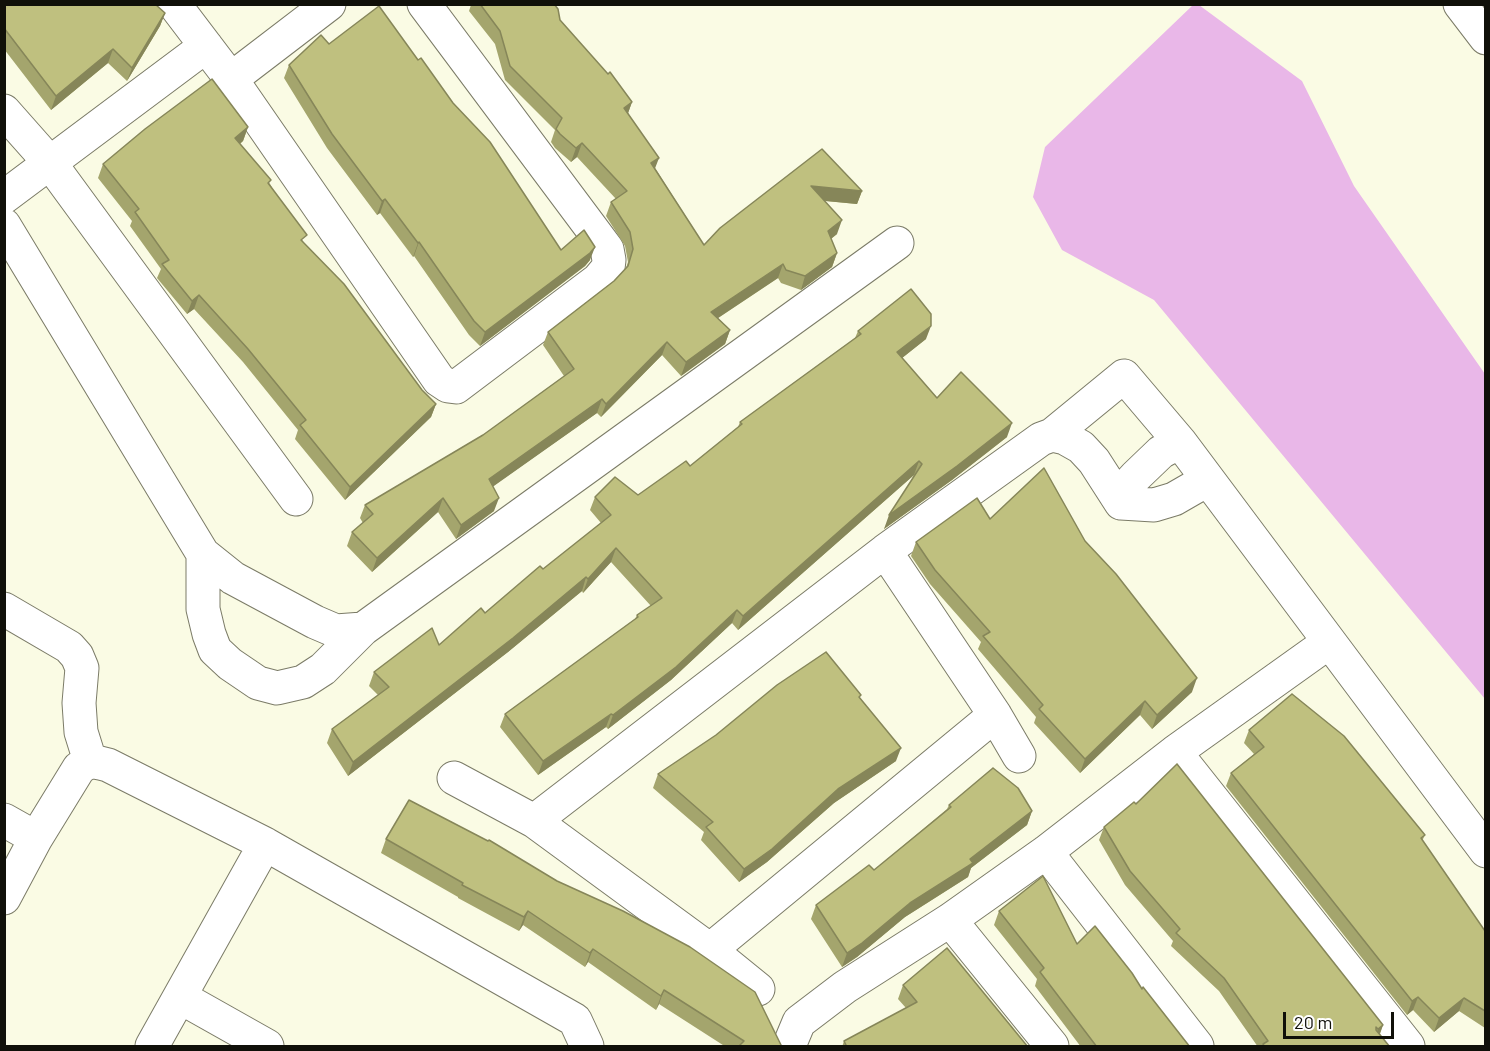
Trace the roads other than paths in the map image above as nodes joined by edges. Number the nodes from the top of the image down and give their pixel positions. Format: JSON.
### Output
{"nodes":[{"id":1,"x":329,"y":4,"type":"edge"},
{"id":2,"x":424,"y":4,"type":"edge"},
{"id":3,"x":1460,"y":4,"type":"edge"},
{"id":4,"x":179,"y":6,"type":"edge"},
{"id":5,"x":1485,"y":38,"type":"edge"},
{"id":6,"x":206,"y":46,"type":"junction"},
{"id":7,"x":231,"y":79,"type":"junction"},
{"id":8,"x":4,"y":111,"type":"edge"},
{"id":9,"x":50,"y":163,"type":"junction"},
{"id":10,"x":4,"y":197,"type":"edge"},
{"id":11,"x":4,"y":225,"type":"edge"},
{"id":12,"x":897,"y":243,"type":"dead end"},
{"id":13,"x":1052,"y":435,"type":"junction"},
{"id":14,"x":1180,"y":442,"type":"junction"},
{"id":15,"x":1207,"y":480,"type":"junction"},
{"id":16,"x":296,"y":499,"type":"dead end"},
{"id":17,"x":1121,"y":503,"type":"junction"},
{"id":18,"x":885,"y":551,"type":"junction"},
{"id":19,"x":202,"y":554,"type":"junction"},
{"id":20,"x":4,"y":609,"type":"edge"},
{"id":21,"x":363,"y":629,"type":"junction"},
{"id":22,"x":1329,"y":642,"type":"junction"},
{"id":23,"x":995,"y":715,"type":"junction"},
{"id":24,"x":1175,"y":752,"type":"junction"},
{"id":25,"x":1019,"y":756,"type":"dead end"},
{"id":26,"x":90,"y":762,"type":"junction"},
{"id":27,"x":454,"y":778,"type":"dead end"},
{"id":28,"x":4,"y":820,"type":"edge"},
{"id":29,"x":534,"y":821,"type":"junction"},
{"id":30,"x":36,"y":838,"type":"junction"},
{"id":31,"x":265,"y":844,"type":"junction"},
{"id":32,"x":1485,"y":851,"type":"edge"},
{"id":33,"x":1046,"y":852,"type":"junction"},
{"id":34,"x":4,"y":898,"type":"edge"},
{"id":35,"x":950,"y":920,"type":"junction"},
{"id":36,"x":710,"y":950,"type":"junction"},
{"id":37,"x":758,"y":989,"type":"dead end"},
{"id":38,"x":180,"y":997,"type":"junction"},
{"id":39,"x":152,"y":1047,"type":"edge"},
{"id":40,"x":267,"y":1047,"type":"edge"},
{"id":41,"x":587,"y":1047,"type":"edge"},
{"id":42,"x":789,"y":1047,"type":"edge"},
{"id":43,"x":1052,"y":1047,"type":"edge"},
{"id":44,"x":1197,"y":1047,"type":"edge"},
{"id":45,"x":1408,"y":1047,"type":"edge"}],
"edges":[{"from":1,"to":7,"type":"main road"},
{"from":2,"to":7,"type":"main road"},
{"from":3,"to":5,"type":"main road"},
{"from":4,"to":6,"type":"main road"},
{"from":6,"to":7,"type":"main road"},
{"from":6,"to":9,"type":"main road"},
{"from":8,"to":9,"type":"main road"},
{"from":9,"to":10,"type":"main road"},
{"from":9,"to":16,"type":"main road"},
{"from":11,"to":19,"type":"main road"},
{"from":12,"to":21,"type":"main road"},
{"from":13,"to":14,"type":"main road"},
{"from":13,"to":17,"type":"main road"},
{"from":13,"to":18,"type":"main road"},
{"from":14,"to":15,"type":"main road"},
{"from":14,"to":17,"type":"main road"},
{"from":15,"to":17,"type":"main road"},
{"from":15,"to":22,"type":"main road"},
{"from":18,"to":23,"type":"main road"},
{"from":18,"to":29,"type":"main road"},
{"from":19,"to":21,"type":"main road"},
{"from":19,"to":21,"type":"main road"},
{"from":20,"to":26,"type":"main road"},
{"from":22,"to":24,"type":"main road"},
{"from":22,"to":32,"type":"main road"},
{"from":23,"to":25,"type":"main road"},
{"from":23,"to":36,"type":"main road"},
{"from":24,"to":33,"type":"main road"},
{"from":24,"to":45,"type":"main road"},
{"from":26,"to":30,"type":"main road"},
{"from":26,"to":31,"type":"main road"},
{"from":27,"to":29,"type":"main road"},
{"from":28,"to":30,"type":"main road"},
{"from":29,"to":36,"type":"main road"},
{"from":30,"to":34,"type":"main road"},
{"from":31,"to":38,"type":"main road"},
{"from":31,"to":41,"type":"main road"},
{"from":33,"to":35,"type":"main road"},
{"from":33,"to":44,"type":"main road"},
{"from":35,"to":42,"type":"main road"},
{"from":35,"to":43,"type":"main road"},
{"from":36,"to":37,"type":"main road"},
{"from":38,"to":39,"type":"main road"},
{"from":38,"to":40,"type":"main road"}]}
